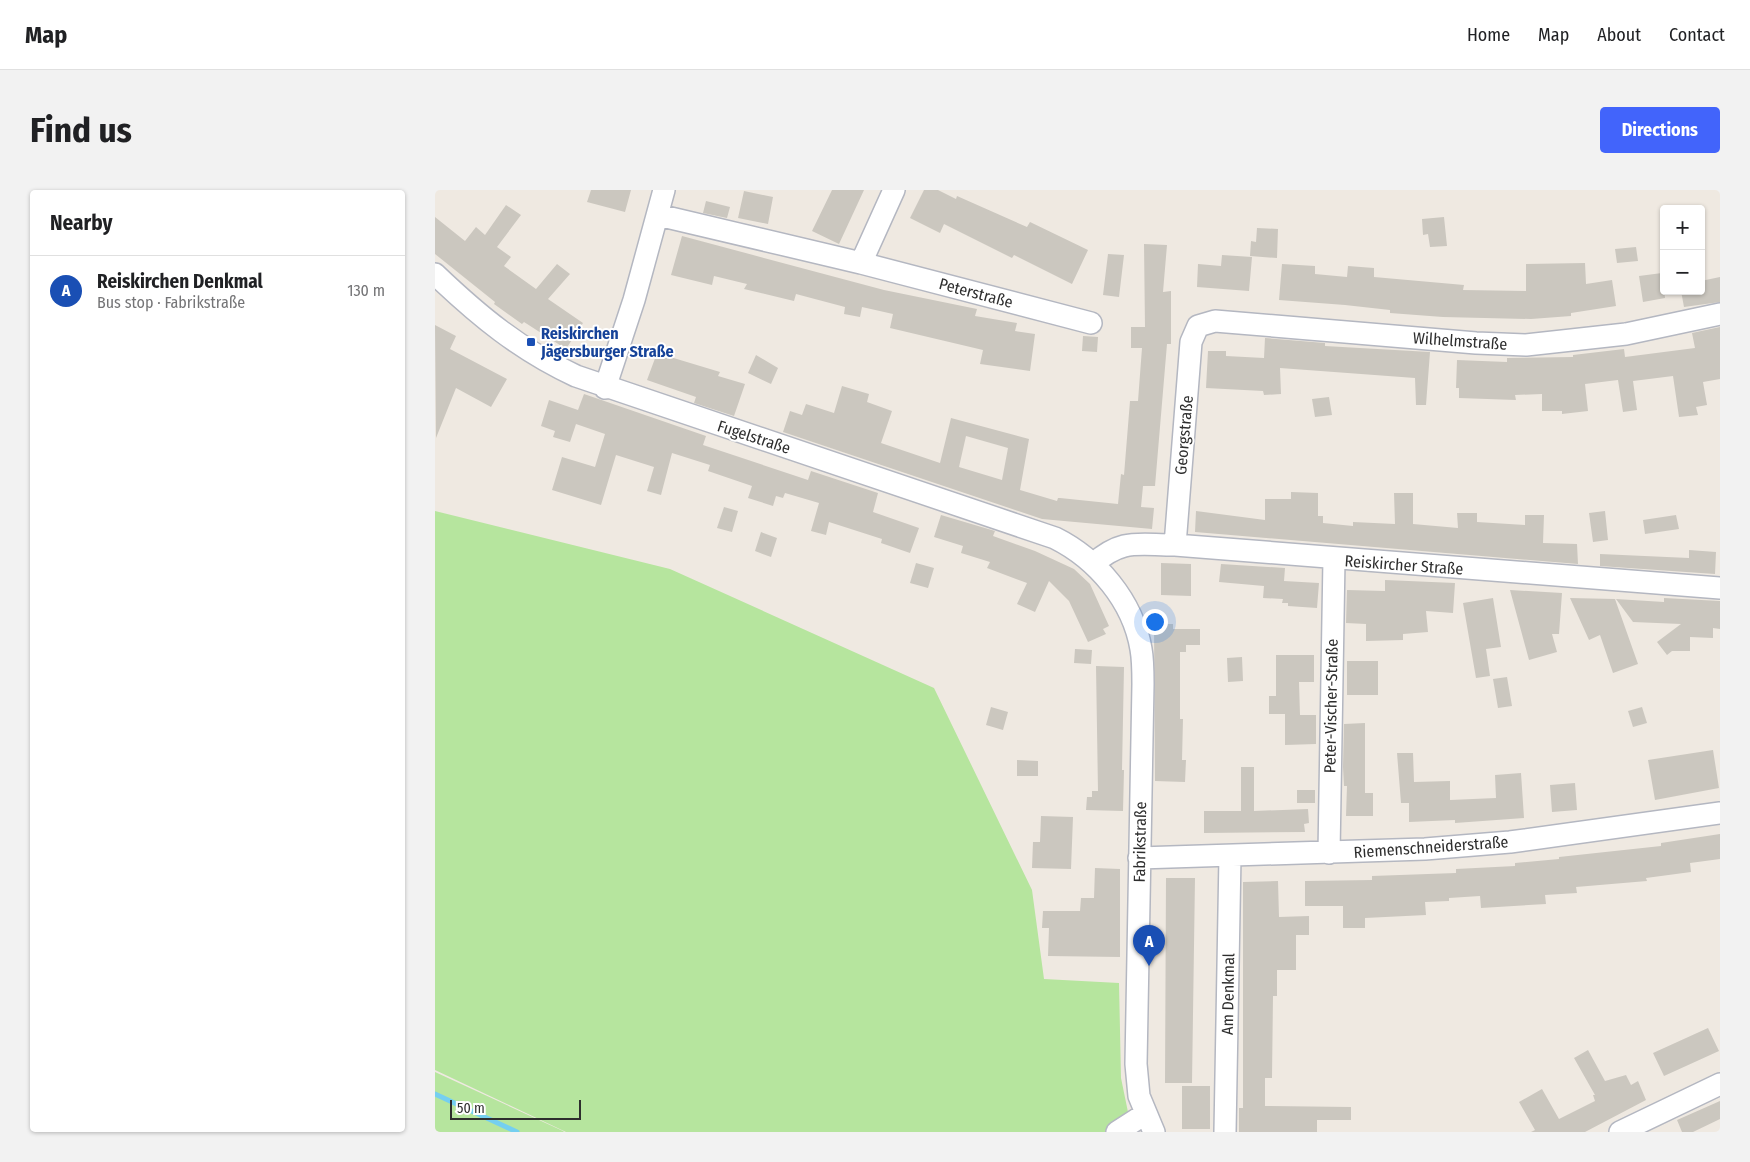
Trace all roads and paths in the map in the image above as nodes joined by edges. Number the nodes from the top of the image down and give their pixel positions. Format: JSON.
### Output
{"nodes":[{"id":1,"x":664,"y":190,"type":"edge"},
{"id":2,"x":894,"y":190,"type":"edge"},
{"id":3,"x":659,"y":215,"type":"junction"},
{"id":4,"x":861,"y":263,"type":"junction"},
{"id":5,"x":435,"y":274,"type":"edge"},
{"id":6,"x":1720,"y":314,"type":"edge"},
{"id":7,"x":1091,"y":323,"type":"dead end"},
{"id":8,"x":1198,"y":326,"type":"joint"},
{"id":9,"x":605,"y":388,"type":"junction"},
{"id":10,"x":1175,"y":546,"type":"junction"},
{"id":11,"x":1334,"y":559,"type":"junction"},
{"id":12,"x":1093,"y":564,"type":"junction"},
{"id":13,"x":1720,"y":588,"type":"edge"},
{"id":14,"x":1720,"y":813,"type":"edge"},
{"id":15,"x":1329,"y":853,"type":"junction"},
{"id":16,"x":1230,"y":856,"type":"junction"},
{"id":17,"x":1139,"y":858,"type":"junction"},
{"id":18,"x":1720,"y":1084,"type":"edge"},
{"id":19,"x":1149,"y":1123,"type":"edge"},
{"id":20,"x":1117,"y":1132,"type":"edge"},
{"id":21,"x":1225,"y":1132,"type":"edge"},
{"id":22,"x":1621,"y":1132,"type":"edge"}],
"edges":[{"from":1,"to":3,"type":"street"},
{"from":2,"to":4,"type":"street"},
{"from":3,"to":4,"type":"street","name":"Peterstraße"},
{"from":3,"to":9,"type":"street"},
{"from":4,"to":7,"type":"street","name":"Peterstraße"},
{"from":5,"to":9,"type":"street","name":"Fugelstraße"},
{"from":6,"to":8,"type":"street","name":"Wilhelmstraße"},
{"from":8,"to":10,"type":"street","name":"Georgstraße"},
{"from":9,"to":12,"type":"street","name":"Fugelstraße"},
{"from":10,"to":11,"type":"street","name":"Reiskircher Straße"},
{"from":10,"to":12,"type":"street","name":"Reiskircher Straße"},
{"from":11,"to":13,"type":"street","name":"Reiskircher Straße"},
{"from":11,"to":15,"type":"street","name":"Peter-Vischer-Straße"},
{"from":12,"to":17,"type":"street","name":"Fabrikstraße"},
{"from":14,"to":15,"type":"street","name":"Riemenschneiderstraße"},
{"from":15,"to":16,"type":"street","name":"Riemenschneiderstraße"},
{"from":16,"to":17,"type":"street","name":"Riemenschneiderstraße"},
{"from":16,"to":21,"type":"street","name":"Am Denkmal"},
{"from":17,"to":19,"type":"street","name":"Fabrikstraße"},
{"from":18,"to":22,"type":"street"},
{"from":19,"to":20,"type":"street"}]}
